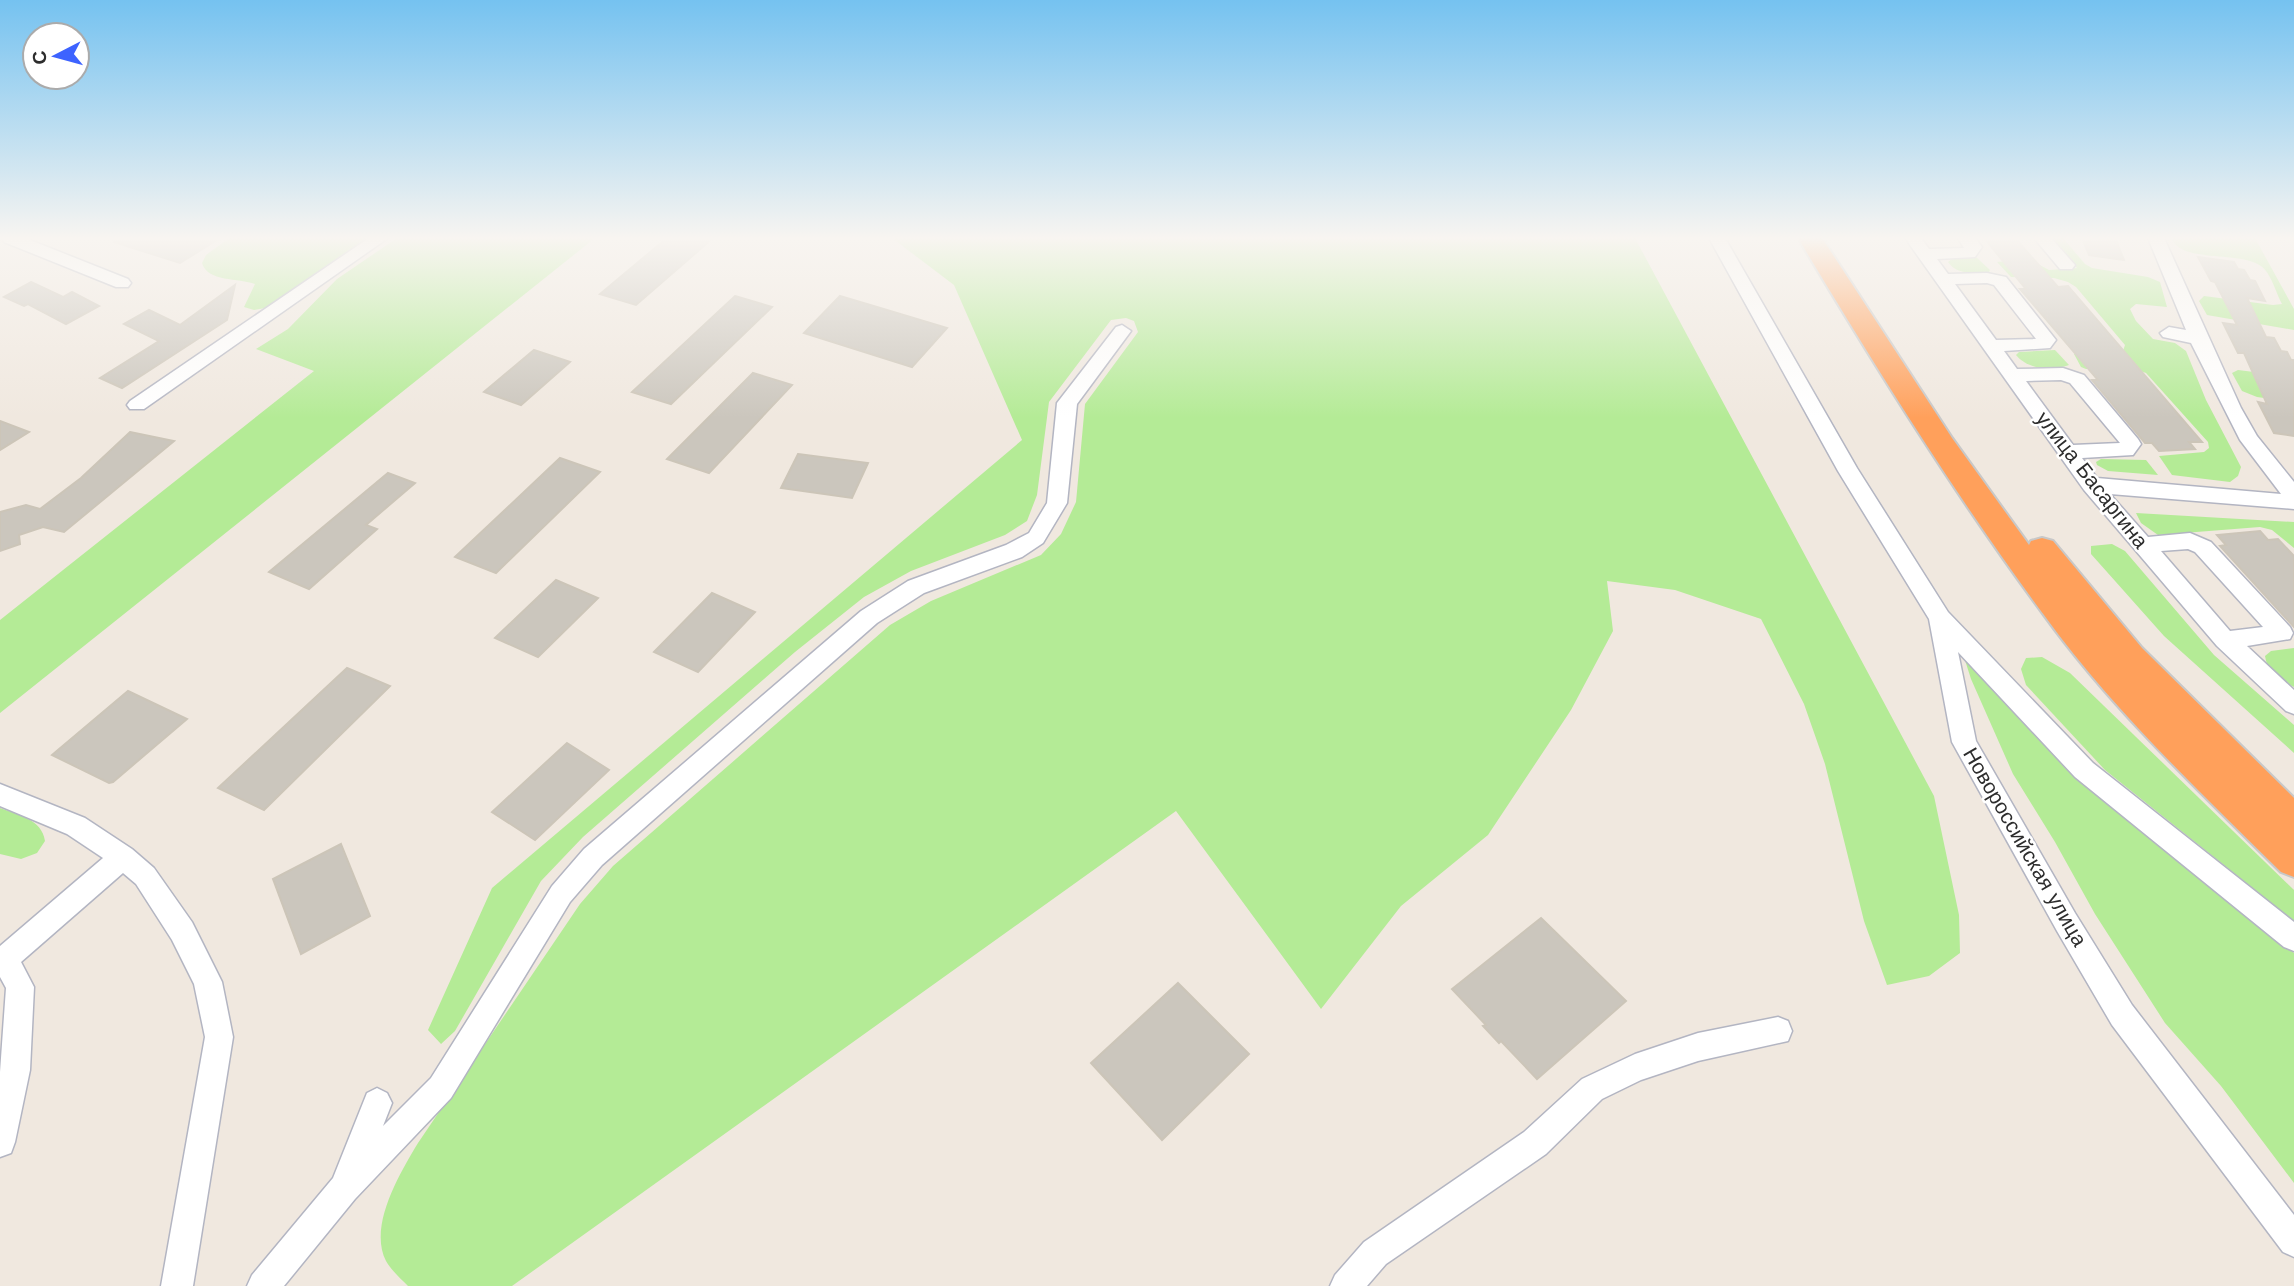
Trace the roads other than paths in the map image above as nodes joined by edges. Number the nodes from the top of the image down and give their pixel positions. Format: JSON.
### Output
{"nodes":[{"id":1,"x":293,"y":298,"type":"edge"},
{"id":2,"x":1751,"y":298,"type":"edge"},
{"id":3,"x":1848,"y":298,"type":"edge"},
{"id":4,"x":1872,"y":298,"type":"edge"},
{"id":5,"x":1956,"y":298,"type":"edge"},
{"id":6,"x":2013,"y":298,"type":"edge"},
{"id":7,"x":2183,"y":298,"type":"edge"},
{"id":8,"x":1122,"y":331,"type":"dead end"},
{"id":9,"x":2169,"y":333,"type":"dead end"},
{"id":10,"x":2201,"y":339,"type":"junction"},
{"id":11,"x":1992,"y":346,"type":"junction"},
{"id":12,"x":2012,"y":375,"type":"junction"},
{"id":13,"x":137,"y":405,"type":"dead end"},
{"id":14,"x":2066,"y":452,"type":"junction"},
{"id":15,"x":2091,"y":485,"type":"junction"},
{"id":16,"x":2294,"y":495,"type":"edge"},
{"id":17,"x":2294,"y":502,"type":"edge"},
{"id":18,"x":2143,"y":545,"type":"junction"},
{"id":19,"x":1940,"y":618,"type":"junction"},
{"id":20,"x":2225,"y":640,"type":"junction"},
{"id":21,"x":2294,"y":704,"type":"edge"},
{"id":22,"x":0,"y":795,"type":"edge"},
{"id":23,"x":2294,"y":822,"type":"edge"},
{"id":24,"x":123,"y":857,"type":"junction"},
{"id":25,"x":2294,"y":860,"type":"edge"},
{"id":26,"x":2294,"y":938,"type":"edge"},
{"id":27,"x":3,"y":952,"type":"edge"},
{"id":28,"x":1778,"y":1031,"type":"dead end"},
{"id":29,"x":377,"y":1102,"type":"dead end"},
{"id":30,"x":0,"y":1142,"type":"edge"},
{"id":31,"x":344,"y":1188,"type":"junction"},
{"id":32,"x":2294,"y":1241,"type":"edge"},
{"id":33,"x":177,"y":1286,"type":"edge"},
{"id":34,"x":264,"y":1286,"type":"edge"},
{"id":35,"x":1346,"y":1286,"type":"edge"}],
"edges":[{"from":1,"to":13,"type":"street"},
{"from":2,"to":19,"type":"street","name":"Новороссийская улица"},
{"from":3,"to":25,"type":"highway"},
{"from":4,"to":23,"type":"highway"},
{"from":5,"to":11,"type":"street","name":"улица Басаргина"},
{"from":6,"to":11,"type":"street"},
{"from":7,"to":10,"type":"street"},
{"from":8,"to":31,"type":"street"},
{"from":9,"to":10,"type":"lane"},
{"from":10,"to":16,"type":"street"},
{"from":11,"to":12,"type":"street","name":"улица Басаргина"},
{"from":12,"to":14,"type":"street","name":"улица Басаргина"},
{"from":12,"to":14,"type":"street"},
{"from":14,"to":15,"type":"street","name":"улица Басаргина"},
{"from":15,"to":17,"type":"street"},
{"from":15,"to":18,"type":"street","name":"улица Басаргина"},
{"from":18,"to":20,"type":"street","name":"улица Басаргина"},
{"from":18,"to":20,"type":"street"},
{"from":19,"to":26,"type":"street"},
{"from":19,"to":32,"type":"street","name":"Новороссийская улица"},
{"from":20,"to":21,"type":"street","name":"улица Басаргина"},
{"from":22,"to":24,"type":"street"},
{"from":24,"to":27,"type":"street"},
{"from":24,"to":33,"type":"street"},
{"from":27,"to":30,"type":"street"},
{"from":28,"to":35,"type":"street"},
{"from":29,"to":31,"type":"street"},
{"from":31,"to":34,"type":"street"}]}
